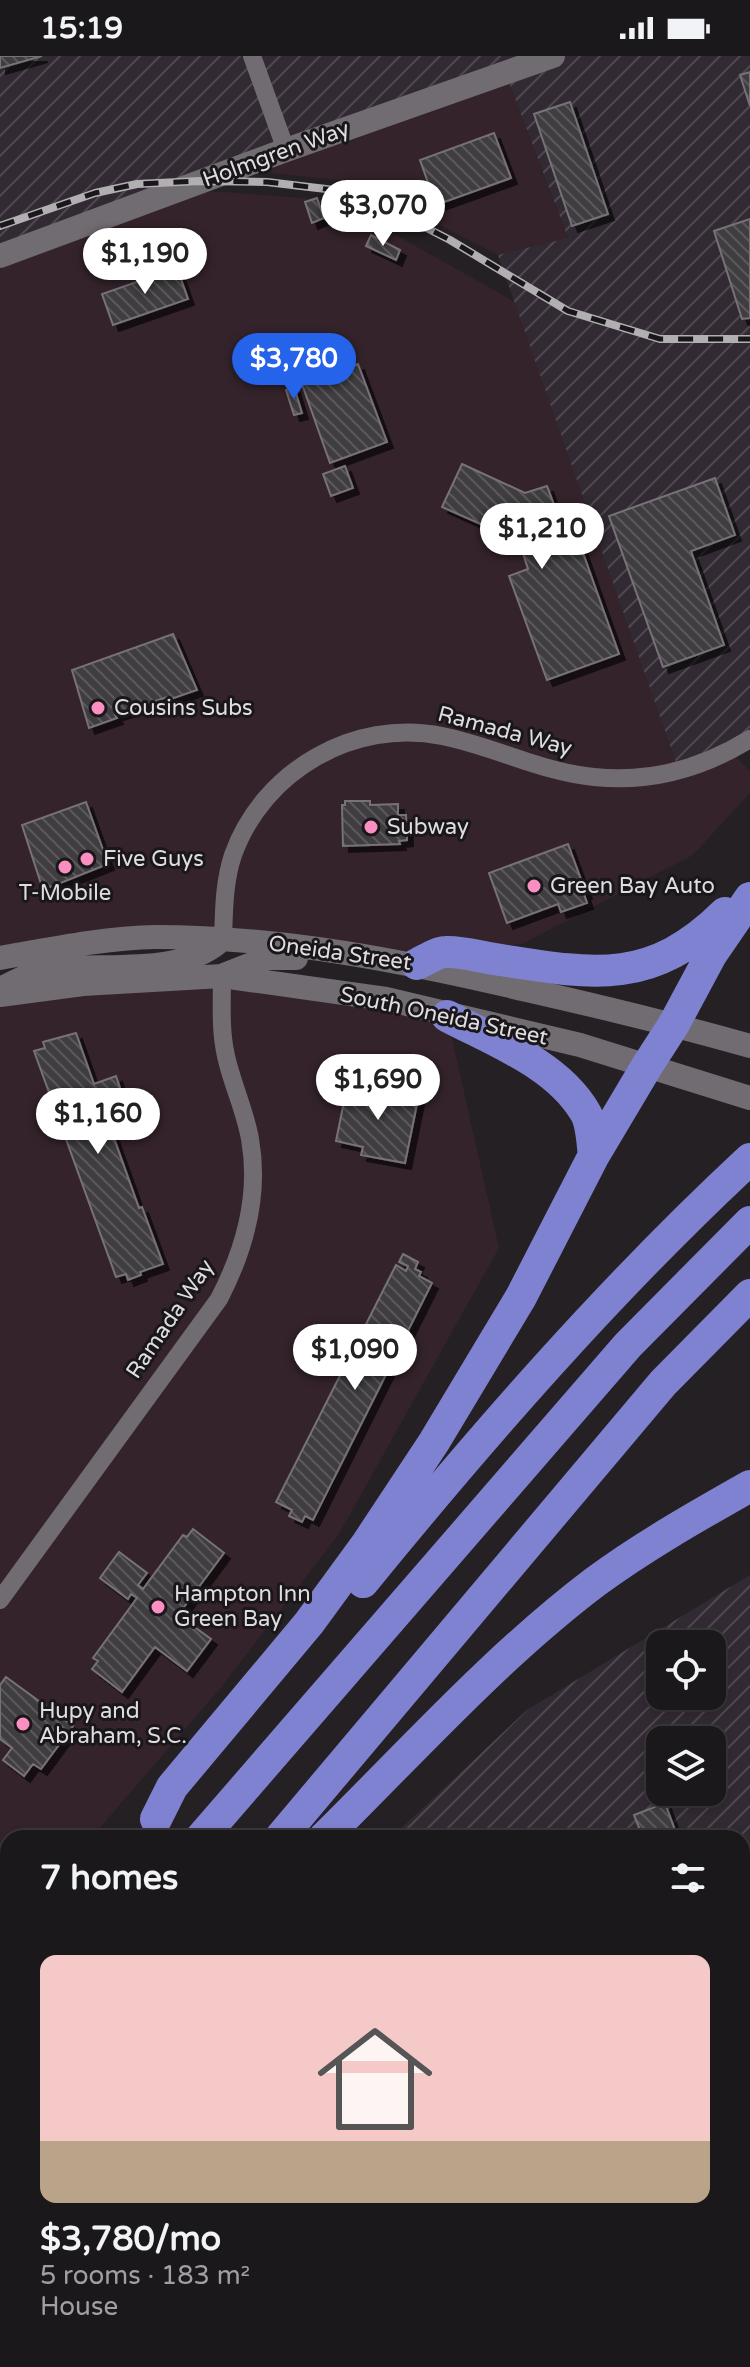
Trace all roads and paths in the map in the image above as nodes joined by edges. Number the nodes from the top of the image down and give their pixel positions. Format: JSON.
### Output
{"nodes":[{"id":1,"x":252,"y":56,"type":"edge"},
{"id":2,"x":553,"y":56,"type":"edge"},
{"id":3,"x":286,"y":150,"type":"junction"},
{"id":4,"x":0,"y":256,"type":"edge"},
{"id":5,"x":750,"y":739,"type":"edge"},
{"id":6,"x":750,"y":888,"type":"edge"},
{"id":7,"x":750,"y":898,"type":"edge"},
{"id":8,"x":223,"y":939,"type":"junction"},
{"id":9,"x":0,"y":958,"type":"edge"},
{"id":10,"x":417,"y":964,"type":"junction"},
{"id":11,"x":222,"y":976,"type":"junction"},
{"id":12,"x":0,"y":988,"type":"edge"},
{"id":13,"x":0,"y":995,"type":"edge"},
{"id":14,"x":447,"y":1016,"type":"junction"},
{"id":15,"x":674,"y":1024,"type":"junction"},
{"id":16,"x":750,"y":1046,"type":"edge"},
{"id":17,"x":647,"y":1066,"type":"junction"},
{"id":18,"x":750,"y":1098,"type":"edge"},
{"id":19,"x":594,"y":1155,"type":"junction"},
{"id":20,"x":750,"y":1159,"type":"edge"},
{"id":21,"x":750,"y":1222,"type":"edge"},
{"id":22,"x":750,"y":1295,"type":"edge"},
{"id":23,"x":750,"y":1486,"type":"edge"},
{"id":24,"x":0,"y":1600,"type":"edge"},
{"id":25,"x":148,"y":1829,"type":"edge"},
{"id":26,"x":208,"y":1830,"type":"edge"},
{"id":27,"x":287,"y":1830,"type":"edge"},
{"id":28,"x":332,"y":1830,"type":"edge"}],
"edges":[{"from":1,"to":3,"type":"street"},
{"from":2,"to":3,"type":"street","name":"Holmgren Way"},
{"from":3,"to":4,"type":"street","name":"Holmgren Way"},
{"from":5,"to":8,"type":"street","name":"Ramada Way"},
{"from":6,"to":10,"type":"highway"},
{"from":7,"to":15,"type":"highway"},
{"from":8,"to":9,"type":"street","name":"Oneida Street"},
{"from":8,"to":10,"type":"street","name":"Oneida Street"},
{"from":8,"to":12,"type":"street"},
{"from":10,"to":11,"type":"street"},
{"from":10,"to":15,"type":"street","name":"Oneida Street"},
{"from":11,"to":13,"type":"street","name":"South Oneida Street"},
{"from":11,"to":14,"type":"street","name":"South Oneida Street"},
{"from":11,"to":24,"type":"street","name":"Ramada Way"},
{"from":14,"to":17,"type":"street","name":"South Oneida Street"},
{"from":14,"to":19,"type":"highway"},
{"from":15,"to":16,"type":"street","name":"Oneida Street"},
{"from":15,"to":17,"type":"highway"},
{"from":17,"to":18,"type":"street","name":"South Oneida Street"},
{"from":17,"to":19,"type":"highway"},
{"from":19,"to":25,"type":"highway"},
{"from":20,"to":25,"type":"highway"},
{"from":21,"to":26,"type":"highway"},
{"from":22,"to":27,"type":"highway"},
{"from":23,"to":28,"type":"highway"}]}
